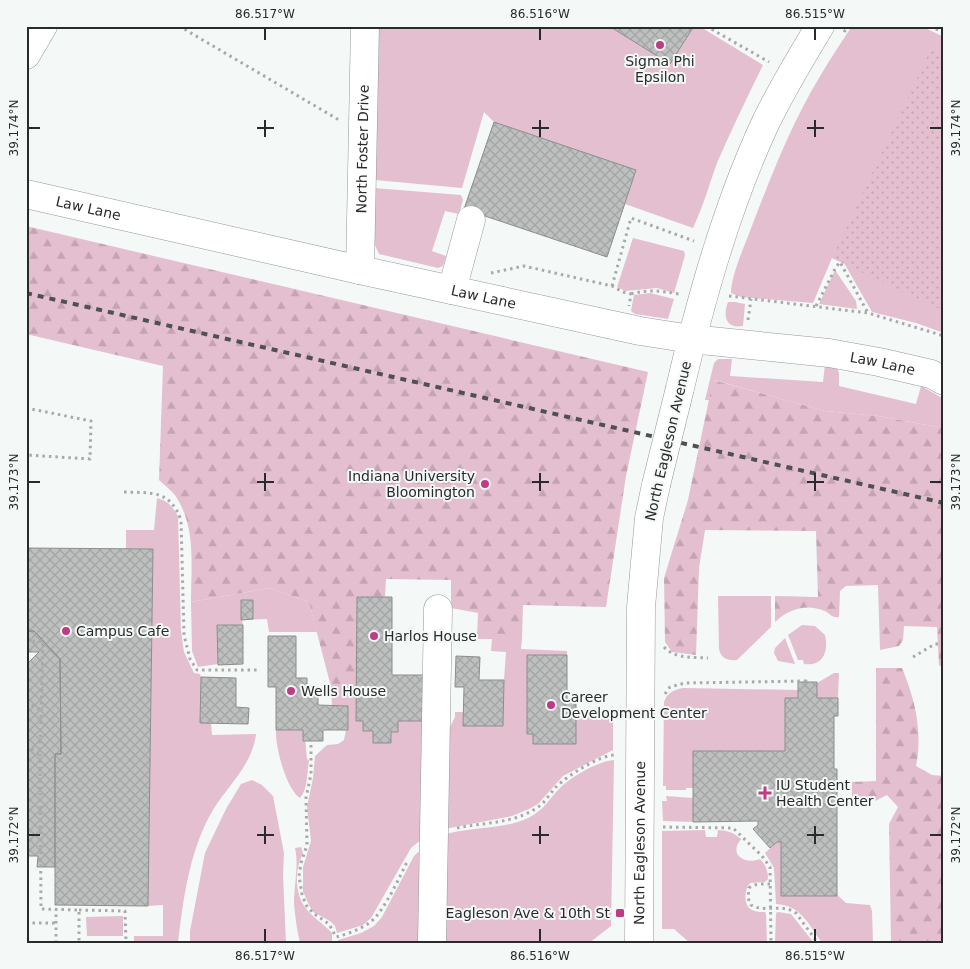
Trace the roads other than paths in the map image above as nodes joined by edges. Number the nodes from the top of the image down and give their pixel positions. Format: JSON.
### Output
{"nodes":[{"id":1,"x":43,"y":26,"type":"edge"},
{"id":2,"x":365,"y":26,"type":"edge"},
{"id":3,"x":831,"y":30,"type":"edge"},
{"id":4,"x":26,"y":55,"type":"edge"},
{"id":5,"x":26,"y":194,"type":"edge"},
{"id":6,"x":471,"y":220,"type":"dead end"},
{"id":7,"x":360,"y":270,"type":"junction"},
{"id":8,"x":452,"y":290,"type":"junction"},
{"id":9,"x":691,"y":339,"type":"junction"},
{"id":10,"x":944,"y":381,"type":"edge"},
{"id":11,"x":438,"y":609,"type":"dead end"},
{"id":12,"x":432,"y":943,"type":"edge"},
{"id":13,"x":639,"y":943,"type":"edge"}],
"edges":[{"from":1,"to":4,"type":"street"},
{"from":2,"to":7,"type":"street","name":"North Foster Drive"},
{"from":3,"to":9,"type":"street","name":"North Eagleson Avenue"},
{"from":5,"to":7,"type":"street","name":"Law Lane"},
{"from":6,"to":8,"type":"street"},
{"from":7,"to":8,"type":"street","name":"Law Lane"},
{"from":8,"to":9,"type":"street","name":"Law Lane"},
{"from":9,"to":10,"type":"street","name":"Law Lane"},
{"from":9,"to":13,"type":"street","name":"North Eagleson Avenue","bridge":true},
{"from":11,"to":12,"type":"street"}]}
